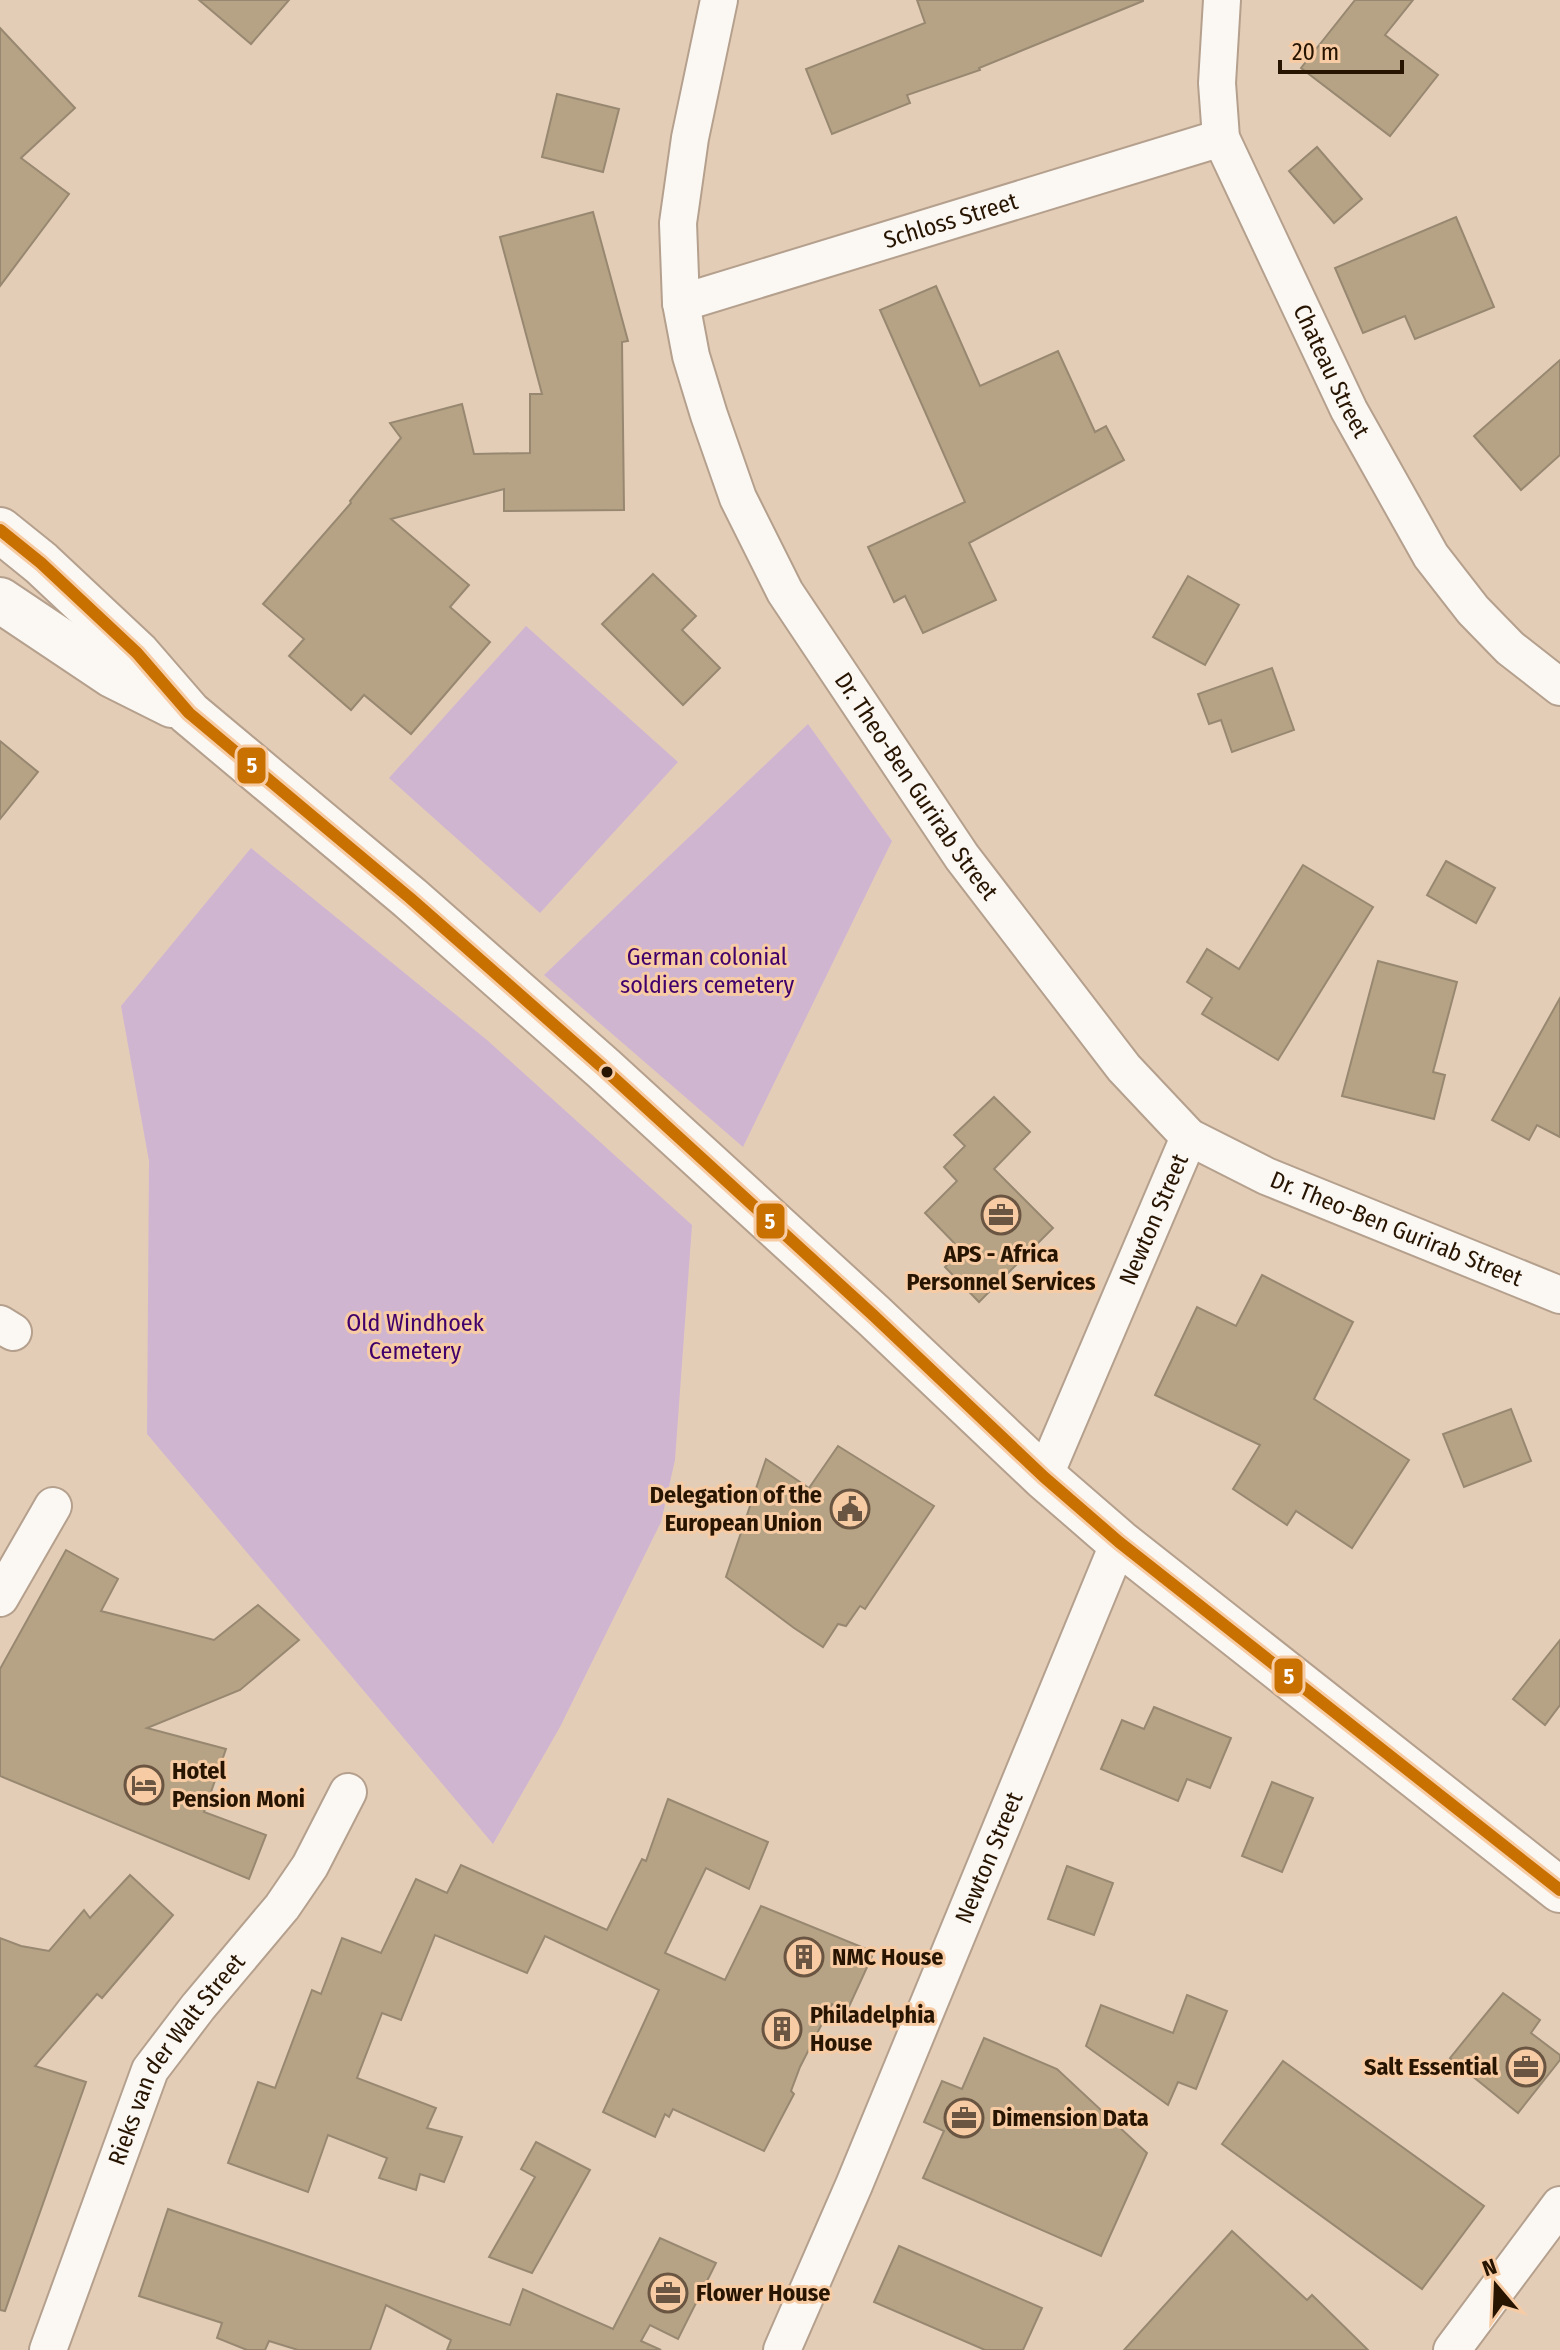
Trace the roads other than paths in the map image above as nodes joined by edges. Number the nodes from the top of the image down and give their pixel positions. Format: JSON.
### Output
{"nodes":[{"id":1,"x":719,"y":0,"type":"edge"},
{"id":2,"x":1222,"y":0,"type":"edge"},
{"id":3,"x":1221,"y":138,"type":"junction"},
{"id":4,"x":681,"y":303,"type":"junction"},
{"id":5,"x":0,"y":530,"type":"edge"},
{"id":6,"x":0,"y":600,"type":"edge"},
{"id":7,"x":1560,"y":687,"type":"edge"},
{"id":8,"x":189,"y":713,"type":"junction"},
{"id":9,"x":1189,"y":1137,"type":"junction"},
{"id":10,"x":1560,"y":1295,"type":"edge"},
{"id":11,"x":1044,"y":1477,"type":"junction"},
{"id":12,"x":53,"y":1506,"type":"dead end"},
{"id":13,"x":1119,"y":1542,"type":"junction"},
{"id":14,"x":0,"y":1598,"type":"edge"},
{"id":15,"x":348,"y":1792,"type":"dead end"},
{"id":16,"x":1560,"y":1890,"type":"edge"},
{"id":17,"x":1560,"y":2205,"type":"edge"},
{"id":18,"x":48,"y":2350,"type":"edge"},
{"id":19,"x":782,"y":2350,"type":"edge"},
{"id":20,"x":1452,"y":2350,"type":"edge"}],
"edges":[{"from":1,"to":4,"type":"street","name":"Dr. Theo-Ben Gurirab Street"},
{"from":2,"to":3,"type":"street","name":"Chateau Street"},
{"from":3,"to":4,"type":"street","name":"Schloss Street"},
{"from":3,"to":7,"type":"street","name":"Chateau Street"},
{"from":4,"to":9,"type":"street","name":"Dr. Theo-Ben Gurirab Street"},
{"from":5,"to":8,"type":"main road"},
{"from":6,"to":8,"type":"main road"},
{"from":8,"to":11,"type":"main road"},
{"from":9,"to":10,"type":"street","name":"Dr. Theo-Ben Gurirab Street"},
{"from":9,"to":11,"type":"street","name":"Newton Street"},
{"from":11,"to":13,"type":"main road"},
{"from":12,"to":14,"type":"street"},
{"from":13,"to":16,"type":"main road"},
{"from":13,"to":19,"type":"street","name":"Newton Street"},
{"from":15,"to":18,"type":"street","name":"Rieks van der Walt Street"},
{"from":17,"to":20,"type":"street"}]}
